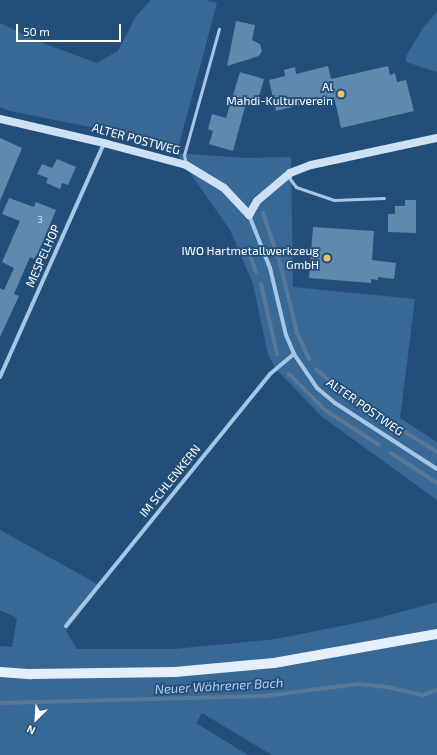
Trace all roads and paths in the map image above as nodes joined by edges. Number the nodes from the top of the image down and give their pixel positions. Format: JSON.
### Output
{"nodes":[{"id":1,"x":219,"y":28,"type":"dead end"},
{"id":2,"x":0,"y":119,"type":"edge"},
{"id":3,"x":437,"y":138,"type":"edge"},
{"id":4,"x":104,"y":143,"type":"junction"},
{"id":5,"x":186,"y":165,"type":"junction"},
{"id":6,"x":290,"y":174,"type":"junction"},
{"id":7,"x":384,"y":198,"type":"dead end"},
{"id":8,"x":249,"y":215,"type":"junction"},
{"id":9,"x":294,"y":354,"type":"junction"},
{"id":10,"x":0,"y":377,"type":"edge"},
{"id":11,"x":437,"y":469,"type":"edge"},
{"id":12,"x":66,"y":626,"type":"dead end"},
{"id":13,"x":437,"y":634,"type":"edge"},
{"id":14,"x":0,"y":672,"type":"edge"}],
"edges":[{"from":1,"to":5,"type":"lane"},
{"from":2,"to":4,"type":"street","name":"ALTER POSTWEG"},
{"from":3,"to":6,"type":"street"},
{"from":4,"to":5,"type":"street","name":"ALTER POSTWEG"},
{"from":4,"to":10,"type":"street","name":"MESPELHOP"},
{"from":5,"to":8,"type":"street","name":"ALTER POSTWEG"},
{"from":6,"to":7,"type":"lane"},
{"from":6,"to":8,"type":"street"},
{"from":8,"to":9,"type":"street","name":"ALTER POSTWEG"},
{"from":9,"to":11,"type":"street","name":"ALTER POSTWEG"},
{"from":9,"to":12,"type":"street","name":"IM SCHLENKERN"},
{"from":13,"to":14,"type":"main road"}]}
